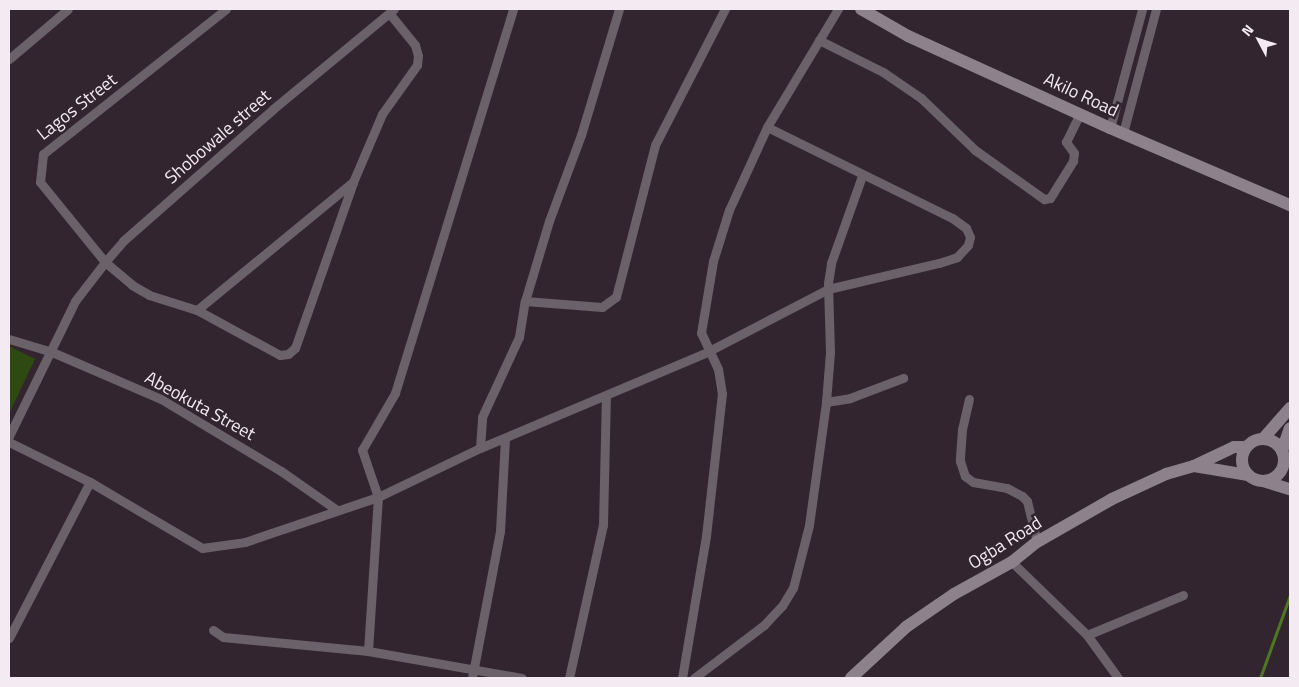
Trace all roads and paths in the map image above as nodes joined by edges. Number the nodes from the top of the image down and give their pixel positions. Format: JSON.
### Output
{"nodes":[{"id":1,"x":68,"y":9,"type":"edge"},
{"id":2,"x":226,"y":9,"type":"edge"},
{"id":3,"x":513,"y":9,"type":"edge"},
{"id":4,"x":618,"y":9,"type":"edge"},
{"id":5,"x":725,"y":9,"type":"edge"},
{"id":6,"x":838,"y":9,"type":"edge"},
{"id":7,"x":861,"y":9,"type":"edge"},
{"id":8,"x":1142,"y":9,"type":"edge"},
{"id":9,"x":1156,"y":9,"type":"edge"},
{"id":10,"x":392,"y":11,"type":"edge"},
{"id":11,"x":819,"y":40,"type":"junction"},
{"id":12,"x":9,"y":59,"type":"edge"},
{"id":13,"x":1080,"y":113,"type":"junction"},
{"id":14,"x":767,"y":128,"type":"junction"},
{"id":15,"x":1110,"y":128,"type":"junction"},
{"id":16,"x":1123,"y":133,"type":"junction"},
{"id":17,"x":862,"y":176,"type":"junction"},
{"id":18,"x":353,"y":182,"type":"junction"},
{"id":19,"x":1290,"y":205,"type":"edge"},
{"id":20,"x":104,"y":262,"type":"junction"},
{"id":21,"x":828,"y":290,"type":"junction"},
{"id":22,"x":525,"y":301,"type":"junction"},
{"id":23,"x":197,"y":310,"type":"junction"},
{"id":24,"x":9,"y":339,"type":"edge"},
{"id":25,"x":52,"y":352,"type":"junction"},
{"id":26,"x":707,"y":352,"type":"junction"},
{"id":27,"x":903,"y":378,"type":"dead end"},
{"id":28,"x":606,"y":396,"type":"junction"},
{"id":29,"x":969,"y":399,"type":"dead end"},
{"id":30,"x":826,"y":402,"type":"junction"},
{"id":31,"x":1290,"y":408,"type":"edge"},
{"id":32,"x":1290,"y":428,"type":"edge"},
{"id":33,"x":9,"y":436,"type":"edge"},
{"id":34,"x":505,"y":438,"type":"junction"},
{"id":35,"x":1263,"y":438,"type":"junction"},
{"id":36,"x":9,"y":442,"type":"edge"},
{"id":37,"x":1246,"y":447,"type":"junction"},
{"id":38,"x":480,"y":448,"type":"junction"},
{"id":39,"x":1285,"y":459,"type":"edge"},
{"id":40,"x":1194,"y":466,"type":"junction"},
{"id":41,"x":1248,"y":475,"type":"junction"},
{"id":42,"x":1263,"y":481,"type":"junction"},
{"id":43,"x":90,"y":482,"type":"junction"},
{"id":44,"x":1290,"y":489,"type":"edge"},
{"id":45,"x":378,"y":497,"type":"junction"},
{"id":46,"x":336,"y":510,"type":"junction"},
{"id":47,"x":1037,"y":542,"type":"junction"},
{"id":48,"x":1012,"y":562,"type":"junction"},
{"id":49,"x":1183,"y":595,"type":"dead end"},
{"id":50,"x":213,"y":630,"type":"dead end"},
{"id":51,"x":1087,"y":636,"type":"junction"},
{"id":52,"x":9,"y":638,"type":"edge"},
{"id":53,"x":368,"y":651,"type":"junction"},
{"id":54,"x":472,"y":675,"type":"edge"},
{"id":55,"x":522,"y":678,"type":"edge"},
{"id":56,"x":569,"y":678,"type":"edge"},
{"id":57,"x":682,"y":678,"type":"edge"},
{"id":58,"x":694,"y":678,"type":"edge"},
{"id":59,"x":851,"y":678,"type":"edge"},
{"id":60,"x":1118,"y":678,"type":"edge"}],
"edges":[{"from":1,"to":12,"type":"street"},
{"from":2,"to":20,"type":"street","name":"Lagos Street"},
{"from":3,"to":45,"type":"street"},
{"from":4,"to":22,"type":"street"},
{"from":5,"to":22,"type":"street"},
{"from":6,"to":11,"type":"street"},
{"from":7,"to":13,"type":"main road","name":"Akilo Road"},
{"from":8,"to":15,"type":"street"},
{"from":9,"to":16,"type":"street"},
{"from":10,"to":18,"type":"street","name":"Lagos Street"},
{"from":10,"to":20,"type":"street","name":"Shobowale street"},
{"from":11,"to":13,"type":"street"},
{"from":11,"to":14,"type":"street"},
{"from":13,"to":15,"type":"main road","name":"Akilo Road"},
{"from":14,"to":17,"type":"street"},
{"from":14,"to":26,"type":"street"},
{"from":15,"to":16,"type":"main road","name":"Akilo Road"},
{"from":16,"to":19,"type":"main road","name":"Akilo Road"},
{"from":17,"to":21,"type":"street"},
{"from":17,"to":21,"type":"street"},
{"from":18,"to":23,"type":"street"},
{"from":18,"to":23,"type":"street","name":"Lagos Street"},
{"from":20,"to":23,"type":"street","name":"Lagos Street"},
{"from":20,"to":25,"type":"street","name":"Shobowale street"},
{"from":21,"to":26,"type":"street"},
{"from":21,"to":30,"type":"street"},
{"from":22,"to":38,"type":"street"},
{"from":24,"to":25,"type":"street","name":"Abeokuta Street"},
{"from":25,"to":33,"type":"street","name":"Shobowale street"},
{"from":25,"to":46,"type":"street","name":"Abeokuta Street"},
{"from":26,"to":28,"type":"street"},
{"from":26,"to":57,"type":"street"},
{"from":27,"to":30,"type":"street"},
{"from":28,"to":34,"type":"street"},
{"from":28,"to":56,"type":"street"},
{"from":29,"to":47,"type":"street"},
{"from":30,"to":58,"type":"street"},
{"from":31,"to":35,"type":"main road"},
{"from":32,"to":39,"type":"main road"},
{"from":34,"to":38,"type":"street"},
{"from":34,"to":54,"type":"street"},
{"from":35,"to":37,"type":"main road"},
{"from":35,"to":39,"type":"main road"},
{"from":36,"to":43,"type":"street"},
{"from":37,"to":40,"type":"main road","name":"Ogba Road"},
{"from":37,"to":41,"type":"main road"},
{"from":38,"to":45,"type":"street"},
{"from":39,"to":42,"type":"main road"},
{"from":40,"to":41,"type":"main road","name":"Ogba Road"},
{"from":40,"to":47,"type":"main road","name":"Ogba Road"},
{"from":41,"to":42,"type":"main road"},
{"from":42,"to":44,"type":"main road"},
{"from":43,"to":46,"type":"street"},
{"from":43,"to":52,"type":"street"},
{"from":45,"to":46,"type":"street"},
{"from":45,"to":53,"type":"street"},
{"from":47,"to":48,"type":"main road","name":"Ogba Road"},
{"from":48,"to":51,"type":"street"},
{"from":48,"to":59,"type":"main road","name":"Ogba Road"},
{"from":49,"to":51,"type":"street"},
{"from":50,"to":53,"type":"street"},
{"from":51,"to":60,"type":"street"},
{"from":53,"to":54,"type":"street"},
{"from":54,"to":55,"type":"street"}]}
